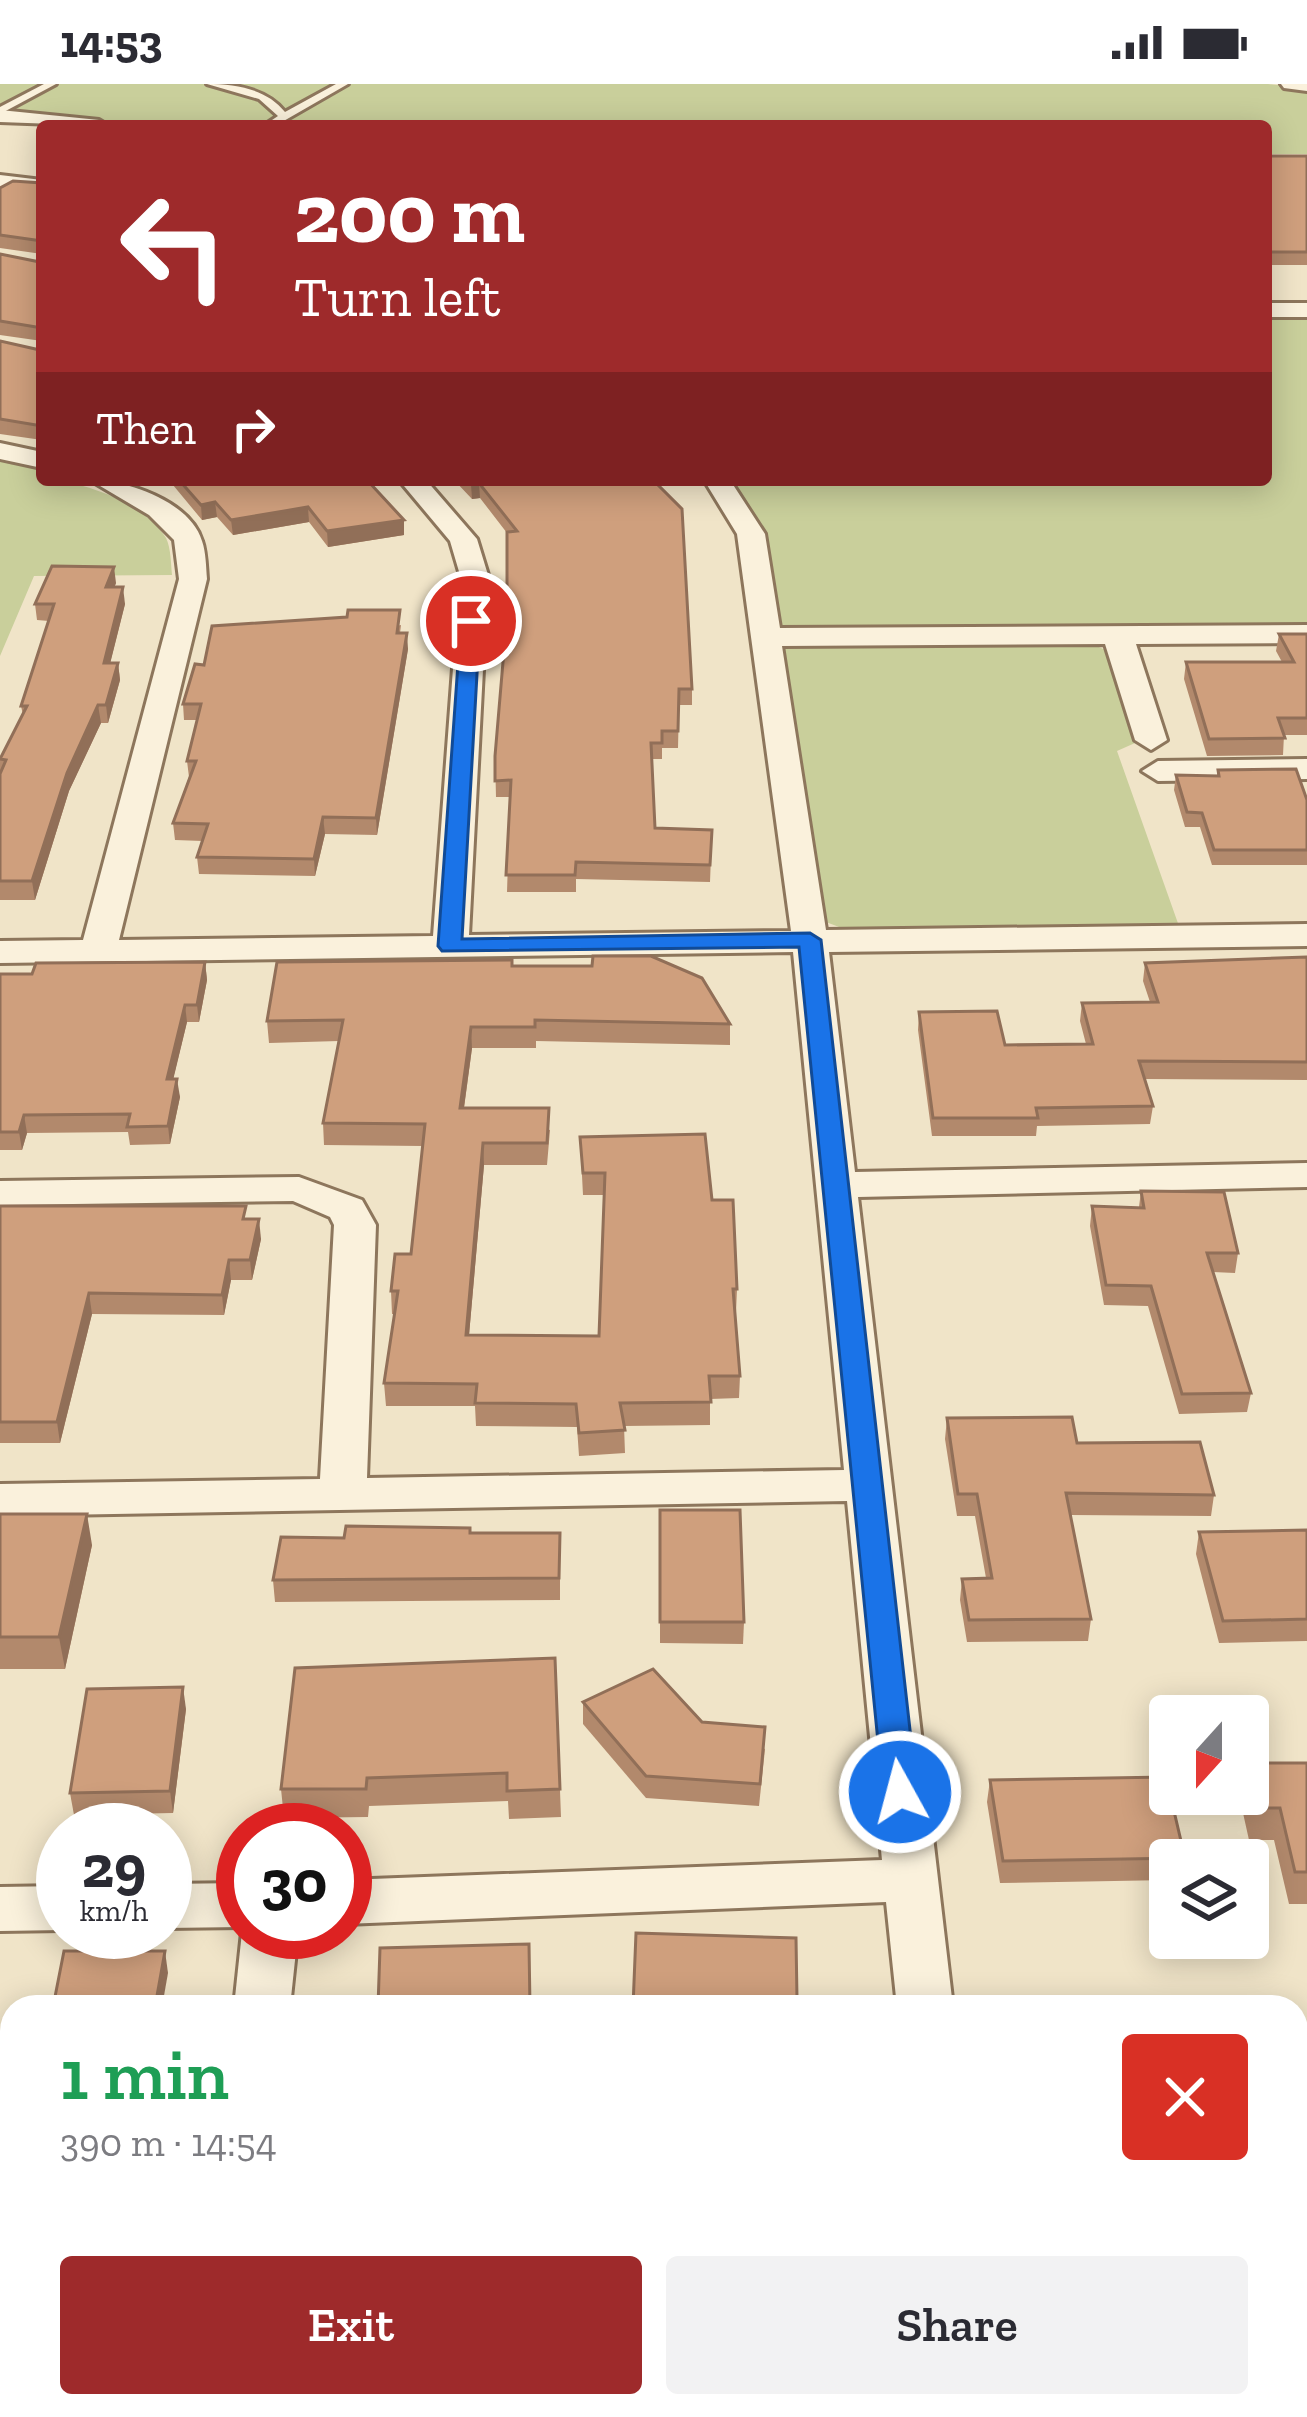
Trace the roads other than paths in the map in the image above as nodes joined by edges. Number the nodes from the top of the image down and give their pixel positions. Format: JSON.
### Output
{"nodes":[{"id":1,"x":212,"y":84,"type":"edge"},
{"id":2,"x":343,"y":84,"type":"edge"},
{"id":3,"x":1291,"y":84,"type":"edge"},
{"id":4,"x":50,"y":85,"type":"edge"},
{"id":5,"x":1307,"y":86,"type":"edge"},
{"id":6,"x":16,"y":88,"type":"dead end"},
{"id":7,"x":0,"y":113,"type":"edge"},
{"id":8,"x":283,"y":117,"type":"junction"},
{"id":9,"x":53,"y":120,"type":"edge"},
{"id":10,"x":278,"y":120,"type":"edge"},
{"id":11,"x":3,"y":183,"type":"edge"},
{"id":12,"x":36,"y":186,"type":"edge"},
{"id":13,"x":1272,"y":310,"type":"edge"},
{"id":14,"x":1307,"y":310,"type":"edge"},
{"id":15,"x":0,"y":451,"type":"edge"},
{"id":16,"x":36,"y":459,"type":"edge"},
{"id":17,"x":115,"y":486,"type":"edge"},
{"id":18,"x":417,"y":486,"type":"edge"},
{"id":19,"x":721,"y":486,"type":"edge"},
{"id":20,"x":1117,"y":633,"type":"junction"},
{"id":21,"x":1307,"y":634,"type":"edge"},
{"id":22,"x":764,"y":637,"type":"junction"},
{"id":23,"x":1307,"y":769,"type":"edge"},
{"id":24,"x":1307,"y":935,"type":"edge"},
{"id":25,"x":810,"y":940,"type":"junction"},
{"id":26,"x":450,"y":946,"type":"junction"},
{"id":27,"x":98,"y":951,"type":"junction"},
{"id":28,"x":0,"y":952,"type":"edge"},
{"id":29,"x":838,"y":1185,"type":"junction"},
{"id":30,"x":1303,"y":1186,"type":"edge"},
{"id":31,"x":0,"y":1193,"type":"edge"},
{"id":32,"x":865,"y":1485,"type":"junction"},
{"id":33,"x":343,"y":1494,"type":"junction"},
{"id":34,"x":0,"y":1501,"type":"edge"},
{"id":35,"x":910,"y":1880,"type":"junction"},
{"id":36,"x":372,"y":1901,"type":"edge"},
{"id":37,"x":36,"y":1908,"type":"edge"},
{"id":38,"x":0,"y":1909,"type":"edge"},
{"id":39,"x":267,"y":1959,"type":"edge"},
{"id":40,"x":263,"y":1995,"type":"edge"},
{"id":41,"x":924,"y":1995,"type":"edge"}],
"edges":[{"from":1,"to":8,"type":"lane"},
{"from":2,"to":8,"type":"lane"},
{"from":3,"to":5,"type":"street"},
{"from":4,"to":6,"type":"lane"},
{"from":4,"to":7,"type":"lane"},
{"from":7,"to":9,"type":"street"},
{"from":8,"to":10,"type":"lane"},
{"from":11,"to":12,"type":"street"},
{"from":13,"to":14,"type":"street"},
{"from":15,"to":16,"type":"street"},
{"from":17,"to":27,"type":"street"},
{"from":18,"to":26,"type":"street"},
{"from":19,"to":22,"type":"street"},
{"from":20,"to":21,"type":"street"},
{"from":20,"to":22,"type":"street"},
{"from":20,"to":23,"type":"street"},
{"from":22,"to":25,"type":"street"},
{"from":24,"to":25,"type":"street"},
{"from":25,"to":26,"type":"street"},
{"from":25,"to":29,"type":"street"},
{"from":26,"to":27,"type":"street"},
{"from":27,"to":28,"type":"street"},
{"from":29,"to":30,"type":"street"},
{"from":29,"to":32,"type":"street"},
{"from":31,"to":33,"type":"street"},
{"from":32,"to":33,"type":"street"},
{"from":32,"to":35,"type":"street"},
{"from":33,"to":34,"type":"street"},
{"from":35,"to":36,"type":"street"},
{"from":35,"to":41,"type":"street"},
{"from":37,"to":38,"type":"street"},
{"from":39,"to":40,"type":"street"}]}
